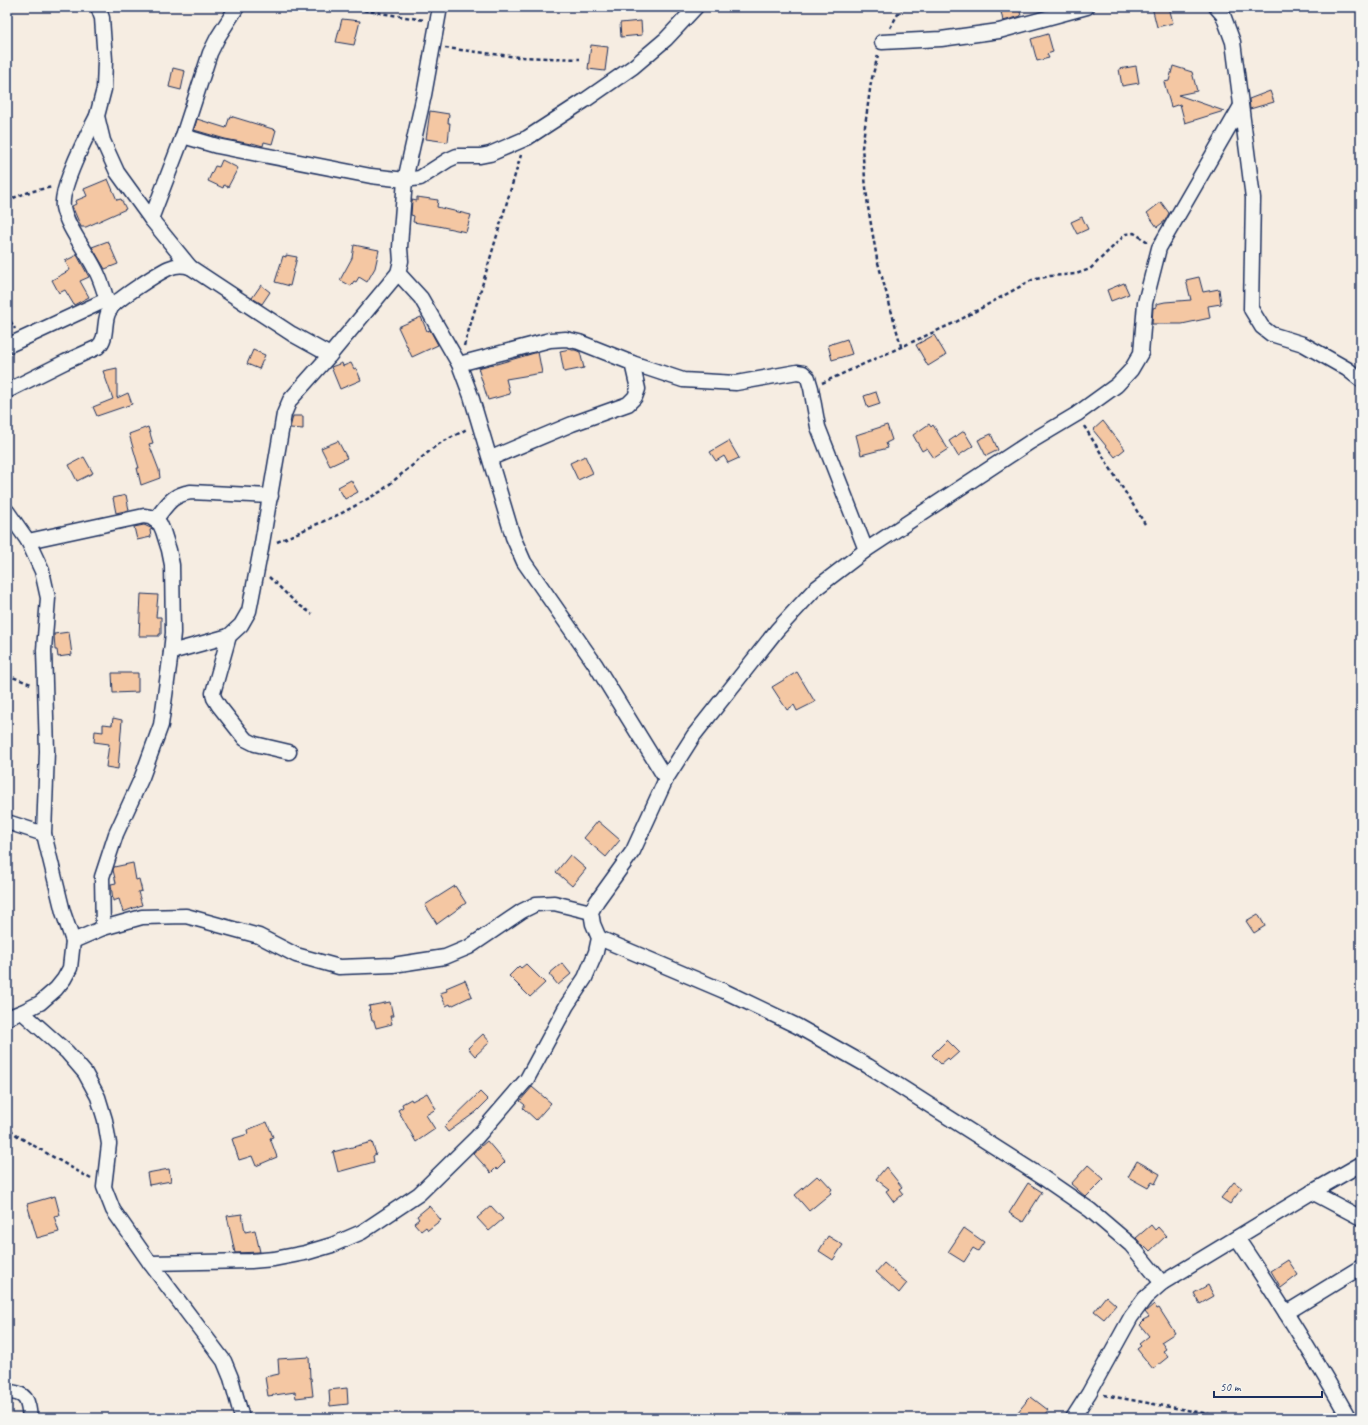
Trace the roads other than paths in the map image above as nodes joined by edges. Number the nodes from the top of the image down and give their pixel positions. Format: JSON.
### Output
{"nodes":[{"id":1,"x":98,"y":7,"type":"edge"},
{"id":2,"x":237,"y":7,"type":"edge"},
{"id":3,"x":440,"y":7,"type":"edge"},
{"id":4,"x":696,"y":7,"type":"edge"},
{"id":5,"x":1087,"y":7,"type":"edge"},
{"id":6,"x":1216,"y":7,"type":"edge"},
{"id":7,"x":882,"y":42,"type":"road end"},
{"id":8,"x":1241,"y":106,"type":"junction"},
{"id":9,"x":97,"y":116,"type":"junction"},
{"id":10,"x":183,"y":136,"type":"junction"},
{"id":11,"x":405,"y":180,"type":"junction"},
{"id":12,"x":152,"y":219,"type":"junction"},
{"id":13,"x":190,"y":267,"type":"junction"},
{"id":14,"x":398,"y":273,"type":"junction"},
{"id":15,"x":108,"y":305,"type":"junction"},
{"id":16,"x":7,"y":346,"type":"edge"},
{"id":17,"x":330,"y":355,"type":"junction"},
{"id":18,"x":632,"y":363,"type":"junction"},
{"id":19,"x":459,"y":364,"type":"junction"},
{"id":20,"x":1361,"y":380,"type":"edge"},
{"id":21,"x":7,"y":392,"type":"edge"},
{"id":22,"x":490,"y":458,"type":"junction"},
{"id":23,"x":271,"y":496,"type":"junction"},
{"id":24,"x":7,"y":511,"type":"edge"},
{"id":25,"x":155,"y":520,"type":"junction"},
{"id":26,"x":28,"y":541,"type":"junction"},
{"id":27,"x":866,"y":550,"type":"junction"},
{"id":28,"x":228,"y":636,"type":"junction"},
{"id":29,"x":171,"y":652,"type":"junction"},
{"id":30,"x":289,"y":752,"type":"dead end"},
{"id":31,"x":666,"y":779,"type":"junction"},
{"id":32,"x":7,"y":822,"type":"edge"},
{"id":33,"x":44,"y":834,"type":"junction"},
{"id":34,"x":590,"y":912,"type":"junction"},
{"id":35,"x":102,"y":928,"type":"junction"},
{"id":36,"x":599,"y":938,"type":"junction"},
{"id":37,"x":73,"y":941,"type":"junction"},
{"id":38,"x":22,"y":1012,"type":"junction"},
{"id":39,"x":7,"y":1018,"type":"edge"},
{"id":40,"x":1361,"y":1164,"type":"edge"},
{"id":41,"x":1312,"y":1192,"type":"junction"},
{"id":42,"x":1361,"y":1218,"type":"edge"},
{"id":43,"x":1237,"y":1238,"type":"junction"},
{"id":44,"x":150,"y":1263,"type":"junction"},
{"id":45,"x":1361,"y":1267,"type":"edge"},
{"id":46,"x":1162,"y":1283,"type":"junction"},
{"id":47,"x":1286,"y":1313,"type":"junction"},
{"id":48,"x":7,"y":1392,"type":"edge"},
{"id":49,"x":1347,"y":1415,"type":"dead end"},
{"id":50,"x":30,"y":1418,"type":"edge"},
{"id":51,"x":242,"y":1418,"type":"edge"},
{"id":52,"x":1073,"y":1418,"type":"edge"}],
"edges":[{"from":1,"to":9,"type":"street"},
{"from":2,"to":10,"type":"street"},
{"from":3,"to":11,"type":"street"},
{"from":4,"to":11,"type":"street"},
{"from":5,"to":7,"type":"street"},
{"from":6,"to":8,"type":"street"},
{"from":8,"to":20,"type":"street"},
{"from":8,"to":27,"type":"street"},
{"from":9,"to":12,"type":"street"},
{"from":9,"to":15,"type":"street"},
{"from":10,"to":11,"type":"street"},
{"from":10,"to":12,"type":"street"},
{"from":11,"to":14,"type":"street"},
{"from":12,"to":13,"type":"street"},
{"from":13,"to":15,"type":"street"},
{"from":13,"to":17,"type":"street"},
{"from":14,"to":17,"type":"street"},
{"from":14,"to":19,"type":"street"},
{"from":15,"to":16,"type":"street"},
{"from":15,"to":21,"type":"street"},
{"from":17,"to":23,"type":"street"},
{"from":18,"to":19,"type":"street"},
{"from":18,"to":22,"type":"street"},
{"from":18,"to":27,"type":"street"},
{"from":19,"to":22,"type":"street"},
{"from":22,"to":31,"type":"street"},
{"from":23,"to":25,"type":"street"},
{"from":23,"to":28,"type":"street"},
{"from":24,"to":26,"type":"street"},
{"from":25,"to":26,"type":"street"},
{"from":25,"to":29,"type":"street"},
{"from":26,"to":33,"type":"street"},
{"from":27,"to":31,"type":"street"},
{"from":28,"to":29,"type":"street"},
{"from":28,"to":30,"type":"street"},
{"from":29,"to":35,"type":"street"},
{"from":31,"to":34,"type":"street"},
{"from":32,"to":33,"type":"street"},
{"from":33,"to":37,"type":"street"},
{"from":34,"to":35,"type":"street"},
{"from":34,"to":36,"type":"street"},
{"from":35,"to":37,"type":"street"},
{"from":36,"to":44,"type":"street"},
{"from":36,"to":46,"type":"street"},
{"from":37,"to":38,"type":"street"},
{"from":38,"to":39,"type":"street"},
{"from":38,"to":44,"type":"street"},
{"from":40,"to":41,"type":"street"},
{"from":41,"to":42,"type":"street"},
{"from":41,"to":43,"type":"street"},
{"from":43,"to":46,"type":"street"},
{"from":43,"to":47,"type":"street"},
{"from":44,"to":51,"type":"street"},
{"from":45,"to":47,"type":"street"},
{"from":46,"to":52,"type":"street"},
{"from":47,"to":49,"type":"street"},
{"from":48,"to":50,"type":"street"}]}
